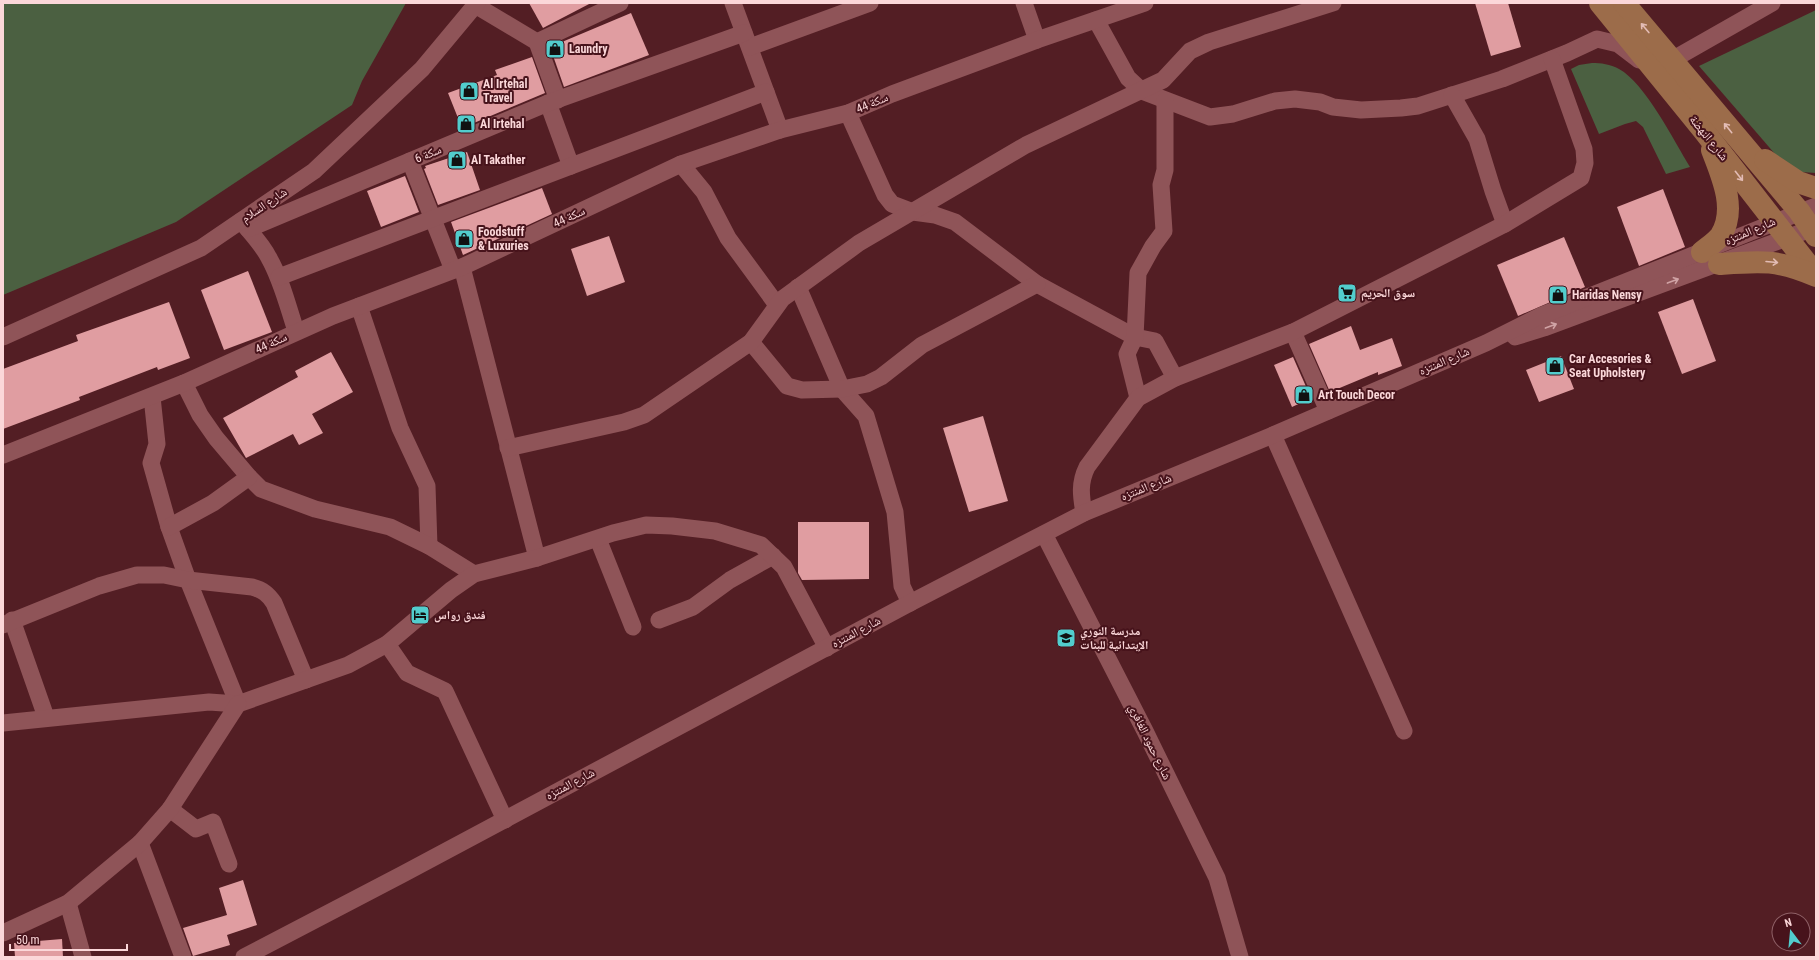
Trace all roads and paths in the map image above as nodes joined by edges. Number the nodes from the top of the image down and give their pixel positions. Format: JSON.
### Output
{"nodes":[{"id":1,"x":620,"y":3,"type":"edge"},
{"id":2,"x":733,"y":3,"type":"edge"},
{"id":3,"x":870,"y":3,"type":"edge"},
{"id":4,"x":1024,"y":3,"type":"edge"},
{"id":5,"x":1145,"y":3,"type":"edge"},
{"id":6,"x":1333,"y":3,"type":"edge"},
{"id":7,"x":1600,"y":3,"type":"edge"},
{"id":8,"x":1624,"y":3,"type":"edge"},
{"id":9,"x":1772,"y":3,"type":"edge"},
{"id":10,"x":476,"y":4,"type":"edge"},
{"id":11,"x":1096,"y":20,"type":"junction"},
{"id":12,"x":747,"y":40,"type":"junction"},
{"id":13,"x":1037,"y":40,"type":"junction"},
{"id":14,"x":537,"y":42,"type":"junction"},
{"id":15,"x":1552,"y":59,"type":"junction"},
{"id":16,"x":1665,"y":67,"type":"junction"},
{"id":17,"x":766,"y":92,"type":"junction"},
{"id":18,"x":1142,"y":92,"type":"junction"},
{"id":19,"x":1452,"y":95,"type":"junction"},
{"id":20,"x":1165,"y":101,"type":"junction"},
{"id":21,"x":553,"y":102,"type":"junction"},
{"id":22,"x":848,"y":112,"type":"junction"},
{"id":23,"x":780,"y":130,"type":"junction"},
{"id":24,"x":1704,"y":130,"type":"junction"},
{"id":25,"x":1742,"y":146,"type":"junction"},
{"id":26,"x":410,"y":161,"type":"junction"},
{"id":27,"x":681,"y":164,"type":"junction"},
{"id":28,"x":572,"y":166,"type":"junction"},
{"id":29,"x":1816,"y":188,"type":"edge"},
{"id":30,"x":1807,"y":208,"type":"edge"},
{"id":31,"x":913,"y":212,"type":"junction"},
{"id":32,"x":432,"y":218,"type":"junction"},
{"id":33,"x":1505,"y":224,"type":"junction"},
{"id":34,"x":244,"y":225,"type":"junction"},
{"id":35,"x":1780,"y":229,"type":"junction"},
{"id":36,"x":1814,"y":231,"type":"edge"},
{"id":37,"x":1711,"y":258,"type":"junction"},
{"id":38,"x":458,"y":269,"type":"junction"},
{"id":39,"x":1816,"y":276,"type":"edge"},
{"id":40,"x":279,"y":277,"type":"junction"},
{"id":41,"x":1037,"y":284,"type":"junction"},
{"id":42,"x":798,"y":287,"type":"junction"},
{"id":43,"x":777,"y":305,"type":"junction"},
{"id":44,"x":359,"y":306,"type":"junction"},
{"id":45,"x":296,"y":331,"type":"junction"},
{"id":46,"x":1293,"y":332,"type":"junction"},
{"id":47,"x":3,"y":337,"type":"edge"},
{"id":48,"x":1135,"y":337,"type":"junction"},
{"id":49,"x":751,"y":342,"type":"junction"},
{"id":50,"x":1175,"y":378,"type":"junction"},
{"id":51,"x":184,"y":383,"type":"junction"},
{"id":52,"x":842,"y":389,"type":"junction"},
{"id":53,"x":152,"y":396,"type":"junction"},
{"id":54,"x":1138,"y":398,"type":"junction"},
{"id":55,"x":1328,"y":411,"type":"junction"},
{"id":56,"x":1273,"y":435,"type":"junction"},
{"id":57,"x":508,"y":448,"type":"junction"},
{"id":58,"x":3,"y":455,"type":"edge"},
{"id":59,"x":249,"y":477,"type":"junction"},
{"id":60,"x":1084,"y":513,"type":"junction"},
{"id":61,"x":169,"y":527,"type":"junction"},
{"id":62,"x":1044,"y":534,"type":"junction"},
{"id":63,"x":598,"y":539,"type":"junction"},
{"id":64,"x":429,"y":546,"type":"junction"},
{"id":65,"x":774,"y":556,"type":"junction"},
{"id":66,"x":537,"y":558,"type":"junction"},
{"id":67,"x":474,"y":574,"type":"junction"},
{"id":68,"x":188,"y":580,"type":"junction"},
{"id":69,"x":910,"y":603,"type":"junction"},
{"id":70,"x":659,"y":620,"type":"dead end"},
{"id":71,"x":7,"y":622,"type":"edge"},
{"id":72,"x":633,"y":627,"type":"dead end"},
{"id":73,"x":387,"y":644,"type":"junction"},
{"id":74,"x":827,"y":648,"type":"junction"},
{"id":75,"x":306,"y":680,"type":"junction"},
{"id":76,"x":238,"y":704,"type":"junction"},
{"id":77,"x":46,"y":717,"type":"junction"},
{"id":78,"x":3,"y":723,"type":"edge"},
{"id":79,"x":1404,"y":731,"type":"dead end"},
{"id":80,"x":170,"y":809,"type":"junction"},
{"id":81,"x":504,"y":820,"type":"junction"},
{"id":82,"x":140,"y":843,"type":"junction"},
{"id":83,"x":229,"y":864,"type":"dead end"},
{"id":84,"x":68,"y":903,"type":"junction"},
{"id":85,"x":3,"y":933,"type":"edge"},
{"id":86,"x":83,"y":957,"type":"edge"},
{"id":87,"x":183,"y":957,"type":"edge"},
{"id":88,"x":244,"y":957,"type":"edge"},
{"id":89,"x":1240,"y":957,"type":"edge"}],
"edges":[{"from":1,"to":14,"type":"street"},
{"from":2,"to":12,"type":"street"},
{"from":3,"to":12,"type":"street","name":"سكة 6"},
{"from":4,"to":13,"type":"street"},
{"from":5,"to":11,"type":"street","name":"سكة 44"},
{"from":6,"to":18,"type":"street"},
{"from":7,"to":16,"type":"main road","name":"شارع النهضة"},
{"from":16,"to":8,"type":"main road","name":"شارع النهضة","one_way":true},
{"from":9,"to":16,"type":"street"},
{"from":10,"to":14,"type":"street"},
{"from":10,"to":34,"type":"street","name":"شارع السلام"},
{"from":11,"to":13,"type":"street","name":"سكة 44"},
{"from":11,"to":18,"type":"street"},
{"from":12,"to":17,"type":"street"},
{"from":12,"to":21,"type":"street","name":"سكة 6"},
{"from":13,"to":22,"type":"street","name":"سكة 44"},
{"from":14,"to":21,"type":"street"},
{"from":15,"to":16,"type":"street"},
{"from":15,"to":19,"type":"street"},
{"from":15,"to":33,"type":"street"},
{"from":16,"to":24,"type":"main road","name":"شارع النهضة"},
{"from":25,"to":16,"type":"main road","name":"شارع النهضة","one_way":true},
{"from":17,"to":23,"type":"street"},
{"from":17,"to":28,"type":"street"},
{"from":18,"to":20,"type":"street"},
{"from":18,"to":31,"type":"street"},
{"from":19,"to":20,"type":"street"},
{"from":19,"to":33,"type":"street"},
{"from":20,"to":48,"type":"street"},
{"from":21,"to":26,"type":"street","name":"سكة 6"},
{"from":21,"to":28,"type":"street"},
{"from":22,"to":23,"type":"street","name":"سكة 44"},
{"from":22,"to":31,"type":"street"},
{"from":23,"to":27,"type":"street","name":"سكة 44"},
{"from":24,"to":35,"type":"main road","name":"شارع النهضة","one_way":true},
{"from":24,"to":37,"type":"main road"},
{"from":25,"to":29,"type":"main road"},
{"from":25,"to":30,"type":"main road","name":"شارع النهضة"},
{"from":26,"to":32,"type":"street"},
{"from":26,"to":34,"type":"street","name":"سكة 6"},
{"from":27,"to":38,"type":"street","name":"سكة 44"},
{"from":27,"to":43,"type":"street"},
{"from":28,"to":32,"type":"street"},
{"from":30,"to":35,"type":"street","name":"شارع المنتزه"},
{"from":30,"to":36,"type":"main road","name":"شارع النهضة"},
{"from":31,"to":41,"type":"street"},
{"from":31,"to":42,"type":"street"},
{"from":32,"to":38,"type":"street"},
{"from":32,"to":40,"type":"street"},
{"from":33,"to":46,"type":"street"},
{"from":34,"to":40,"type":"street"},
{"from":34,"to":47,"type":"street","name":"شارع السلام"},
{"from":35,"to":36,"type":"street","name":"شارع المنتزه"},
{"from":35,"to":37,"type":"street","name":"شارع المنتزه"},
{"from":35,"to":39,"type":"main road","name":"شارع النهضة"},
{"from":37,"to":39,"type":"main road","one_way":true},
{"from":37,"to":55,"type":"street","name":"شارع المنتزه"},
{"from":38,"to":44,"type":"street","name":"سكة 44"},
{"from":38,"to":57,"type":"street"},
{"from":40,"to":45,"type":"street"},
{"from":41,"to":48,"type":"street"},
{"from":41,"to":52,"type":"street"},
{"from":42,"to":43,"type":"street"},
{"from":42,"to":52,"type":"street"},
{"from":43,"to":49,"type":"street"},
{"from":44,"to":45,"type":"street","name":"سكة 44"},
{"from":44,"to":64,"type":"street"},
{"from":45,"to":51,"type":"street","name":"سكة 44"},
{"from":46,"to":50,"type":"street"},
{"from":46,"to":55,"type":"street"},
{"from":48,"to":50,"type":"street"},
{"from":48,"to":54,"type":"street"},
{"from":49,"to":52,"type":"street"},
{"from":49,"to":57,"type":"street"},
{"from":50,"to":54,"type":"street"},
{"from":51,"to":53,"type":"street","name":"سكة 44"},
{"from":51,"to":59,"type":"street"},
{"from":52,"to":69,"type":"street"},
{"from":53,"to":58,"type":"street","name":"سكة 44"},
{"from":53,"to":61,"type":"street"},
{"from":54,"to":60,"type":"street"},
{"from":55,"to":56,"type":"street","name":"شارع المنتزه"},
{"from":56,"to":60,"type":"street","name":"شارع المنتزه"},
{"from":56,"to":79,"type":"street"},
{"from":57,"to":66,"type":"street"},
{"from":59,"to":61,"type":"street"},
{"from":59,"to":64,"type":"street"},
{"from":60,"to":62,"type":"street","name":"شارع المنتزه"},
{"from":61,"to":68,"type":"street"},
{"from":62,"to":69,"type":"street","name":"شارع المنتزه"},
{"from":62,"to":89,"type":"street","name":"شارع حمود الغافري"},
{"from":63,"to":65,"type":"street"},
{"from":63,"to":66,"type":"street"},
{"from":63,"to":72,"type":"street"},
{"from":64,"to":67,"type":"street"},
{"from":65,"to":70,"type":"street"},
{"from":65,"to":74,"type":"street"},
{"from":66,"to":67,"type":"street"},
{"from":67,"to":73,"type":"street"},
{"from":68,"to":71,"type":"street"},
{"from":68,"to":75,"type":"street"},
{"from":68,"to":76,"type":"street"},
{"from":69,"to":74,"type":"street","name":"شارع المنتزه"},
{"from":71,"to":77,"type":"street"},
{"from":73,"to":75,"type":"street"},
{"from":73,"to":81,"type":"street"},
{"from":74,"to":81,"type":"street","name":"شارع المنتزه"},
{"from":75,"to":76,"type":"street"},
{"from":76,"to":77,"type":"street"},
{"from":76,"to":80,"type":"street"},
{"from":77,"to":78,"type":"street"},
{"from":80,"to":82,"type":"street"},
{"from":80,"to":83,"type":"street"},
{"from":81,"to":88,"type":"street","name":"شارع المنتزه"},
{"from":82,"to":84,"type":"street"},
{"from":82,"to":87,"type":"street"},
{"from":84,"to":85,"type":"street"},
{"from":84,"to":86,"type":"street"}]}
